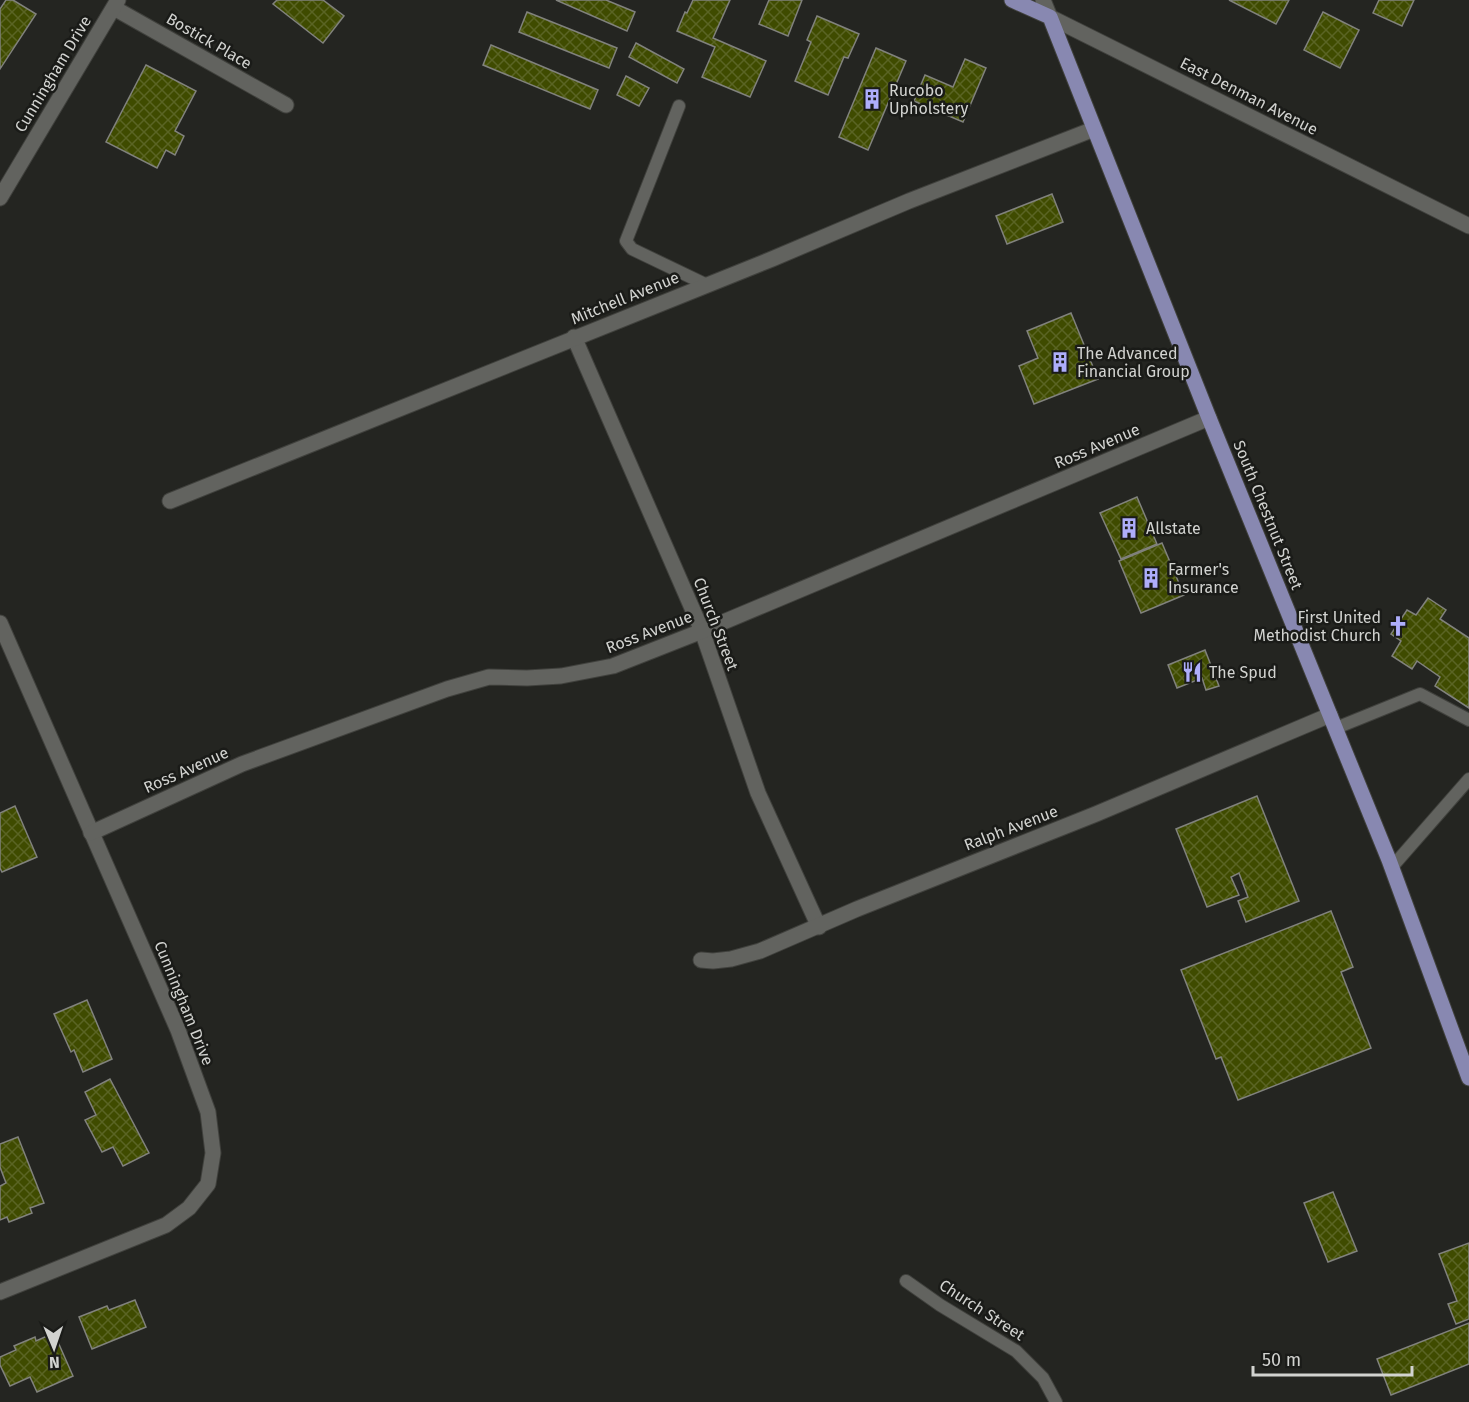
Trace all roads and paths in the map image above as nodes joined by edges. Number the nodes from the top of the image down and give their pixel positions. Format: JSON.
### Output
{"nodes":[{"id":1,"x":1012,"y":0,"type":"edge"},
{"id":2,"x":1043,"y":0,"type":"edge"},
{"id":3,"x":116,"y":4,"type":"edge"},
{"id":4,"x":1050,"y":17,"type":"junction"},
{"id":5,"x":286,"y":105,"type":"dead end"},
{"id":6,"x":678,"y":106,"type":"dead end"},
{"id":7,"x":1094,"y":129,"type":"junction"},
{"id":8,"x":0,"y":198,"type":"edge"},
{"id":9,"x":1469,"y":226,"type":"edge"},
{"id":10,"x":706,"y":285,"type":"junction"},
{"id":11,"x":574,"y":337,"type":"junction"},
{"id":12,"x":1209,"y":418,"type":"junction"},
{"id":13,"x":170,"y":501,"type":"dead end"},
{"id":14,"x":0,"y":623,"type":"edge"},
{"id":15,"x":702,"y":631,"type":"junction"},
{"id":16,"x":1469,"y":720,"type":"edge"},
{"id":17,"x":1333,"y":722,"type":"junction"},
{"id":18,"x":1469,"y":779,"type":"edge"},
{"id":19,"x":91,"y":833,"type":"junction"},
{"id":20,"x":1392,"y":867,"type":"junction"},
{"id":21,"x":819,"y":927,"type":"junction"},
{"id":22,"x":701,"y":960,"type":"dead end"},
{"id":23,"x":1469,"y":1078,"type":"edge"},
{"id":24,"x":906,"y":1281,"type":"dead end"},
{"id":25,"x":0,"y":1292,"type":"edge"},
{"id":26,"x":1056,"y":1402,"type":"edge"}],
"edges":[{"from":1,"to":4,"type":"main road","name":"East Denman Avenue"},
{"from":2,"to":4,"type":"street","name":"South Chestnut Street"},
{"from":3,"to":5,"type":"street","name":"Bostick Place"},
{"from":3,"to":8,"type":"street","name":"Cunningham Drive"},
{"from":4,"to":7,"type":"main road","name":"South Chestnut Street"},
{"from":4,"to":9,"type":"street","name":"East Denman Avenue"},
{"from":6,"to":10,"type":"lane"},
{"from":7,"to":10,"type":"street","name":"Mitchell Avenue"},
{"from":7,"to":12,"type":"main road","name":"South Chestnut Street"},
{"from":10,"to":11,"type":"street","name":"Mitchell Avenue"},
{"from":11,"to":13,"type":"street","name":"Mitchell Avenue"},
{"from":11,"to":15,"type":"street","name":"Church Street"},
{"from":12,"to":15,"type":"street","name":"Ross Avenue"},
{"from":12,"to":17,"type":"main road","name":"South Chestnut Street"},
{"from":14,"to":19,"type":"street","name":"Cunningham Drive"},
{"from":15,"to":19,"type":"street","name":"Ross Avenue"},
{"from":15,"to":21,"type":"street","name":"Church Street"},
{"from":16,"to":17,"type":"lane"},
{"from":17,"to":20,"type":"main road","name":"South Chestnut Street"},
{"from":17,"to":21,"type":"street","name":"Ralph Avenue"},
{"from":18,"to":20,"type":"lane"},
{"from":19,"to":25,"type":"street","name":"Cunningham Drive"},
{"from":20,"to":23,"type":"main road","name":"South Chestnut Street"},
{"from":21,"to":22,"type":"street","name":"Ralph Avenue"},
{"from":24,"to":26,"type":"lane","name":"Church Street"}]}
